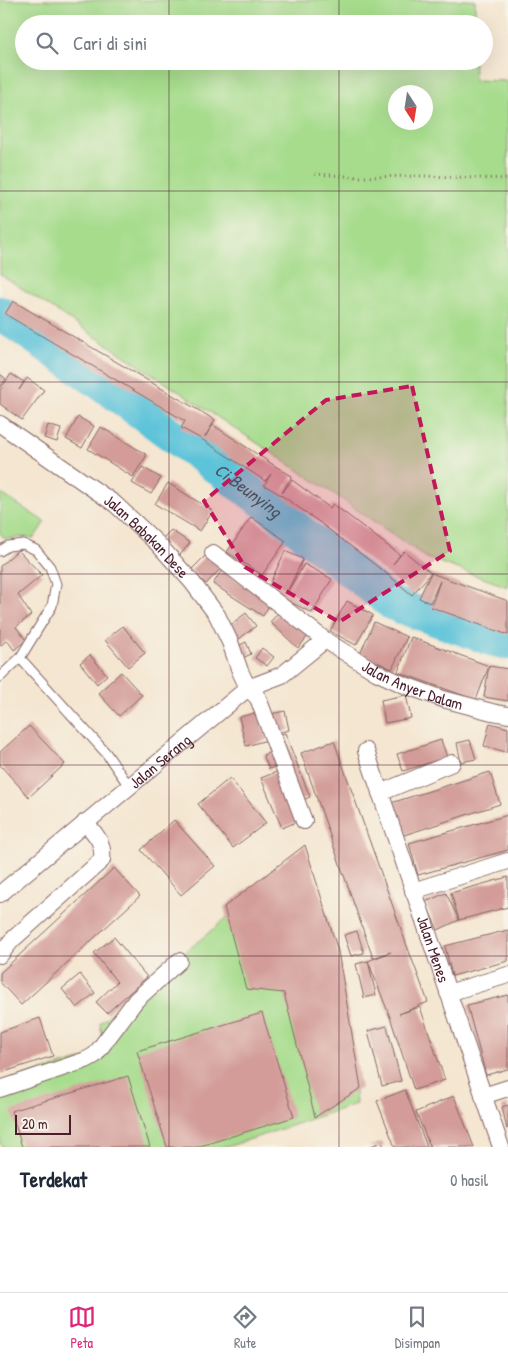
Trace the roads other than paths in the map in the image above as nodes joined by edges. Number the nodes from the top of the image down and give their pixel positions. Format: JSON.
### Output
{"nodes":[{"id":1,"x":0,"y":424,"type":"edge"},
{"id":2,"x":0,"y":551,"type":"edge"},
{"id":3,"x":213,"y":553,"type":"dead end"},
{"id":4,"x":325,"y":640,"type":"junction"},
{"id":5,"x":20,"y":658,"type":"junction"},
{"id":6,"x":0,"y":677,"type":"edge"},
{"id":7,"x":248,"y":688,"type":"junction"},
{"id":8,"x":508,"y":715,"type":"edge"},
{"id":9,"x":366,"y":751,"type":"dead end"},
{"id":10,"x":452,"y":764,"type":"dead end"},
{"id":11,"x":130,"y":786,"type":"junction"},
{"id":12,"x":380,"y":793,"type":"junction"},
{"id":13,"x":304,"y":821,"type":"dead end"},
{"id":14,"x":85,"y":822,"type":"junction"},
{"id":15,"x":508,"y":861,"type":"edge"},
{"id":16,"x":413,"y":891,"type":"junction"},
{"id":17,"x":0,"y":894,"type":"edge"},
{"id":18,"x":0,"y":955,"type":"edge"},
{"id":19,"x":179,"y":961,"type":"dead end"},
{"id":20,"x":508,"y":975,"type":"edge"},
{"id":21,"x":448,"y":994,"type":"junction"},
{"id":22,"x":508,"y":1088,"type":"edge"},
{"id":23,"x":0,"y":1089,"type":"edge"},
{"id":24,"x":483,"y":1096,"type":"junction"},
{"id":25,"x":501,"y":1147,"type":"edge"}],
"edges":[{"from":1,"to":7,"type":"street","name":"Jalan Babakan Dese"},
{"from":2,"to":5,"type":"lane"},
{"from":3,"to":4,"type":"street","name":"Jalan Anyer Dalam"},
{"from":4,"to":7,"type":"street","name":"Jalan Serang"},
{"from":4,"to":8,"type":"street","name":"Jalan Anyer Dalam"},
{"from":5,"to":6,"type":"lane"},
{"from":5,"to":11,"type":"lane"},
{"from":7,"to":11,"type":"street","name":"Jalan Serang"},
{"from":7,"to":13,"type":"street","name":"Jalan Babakan Dese"},
{"from":9,"to":12,"type":"street","name":"Jalan Menes"},
{"from":10,"to":12,"type":"street"},
{"from":11,"to":14,"type":"street","name":"Jalan Serang"},
{"from":12,"to":16,"type":"street","name":"Jalan Menes"},
{"from":14,"to":17,"type":"street","name":"Jalan Serang"},
{"from":14,"to":18,"type":"street"},
{"from":15,"to":16,"type":"street"},
{"from":16,"to":21,"type":"street","name":"Jalan Menes"},
{"from":19,"to":23,"type":"street"},
{"from":20,"to":21,"type":"street"},
{"from":21,"to":24,"type":"street","name":"Jalan Menes"},
{"from":22,"to":24,"type":"street"},
{"from":24,"to":25,"type":"street","name":"Jalan Menes"}]}
